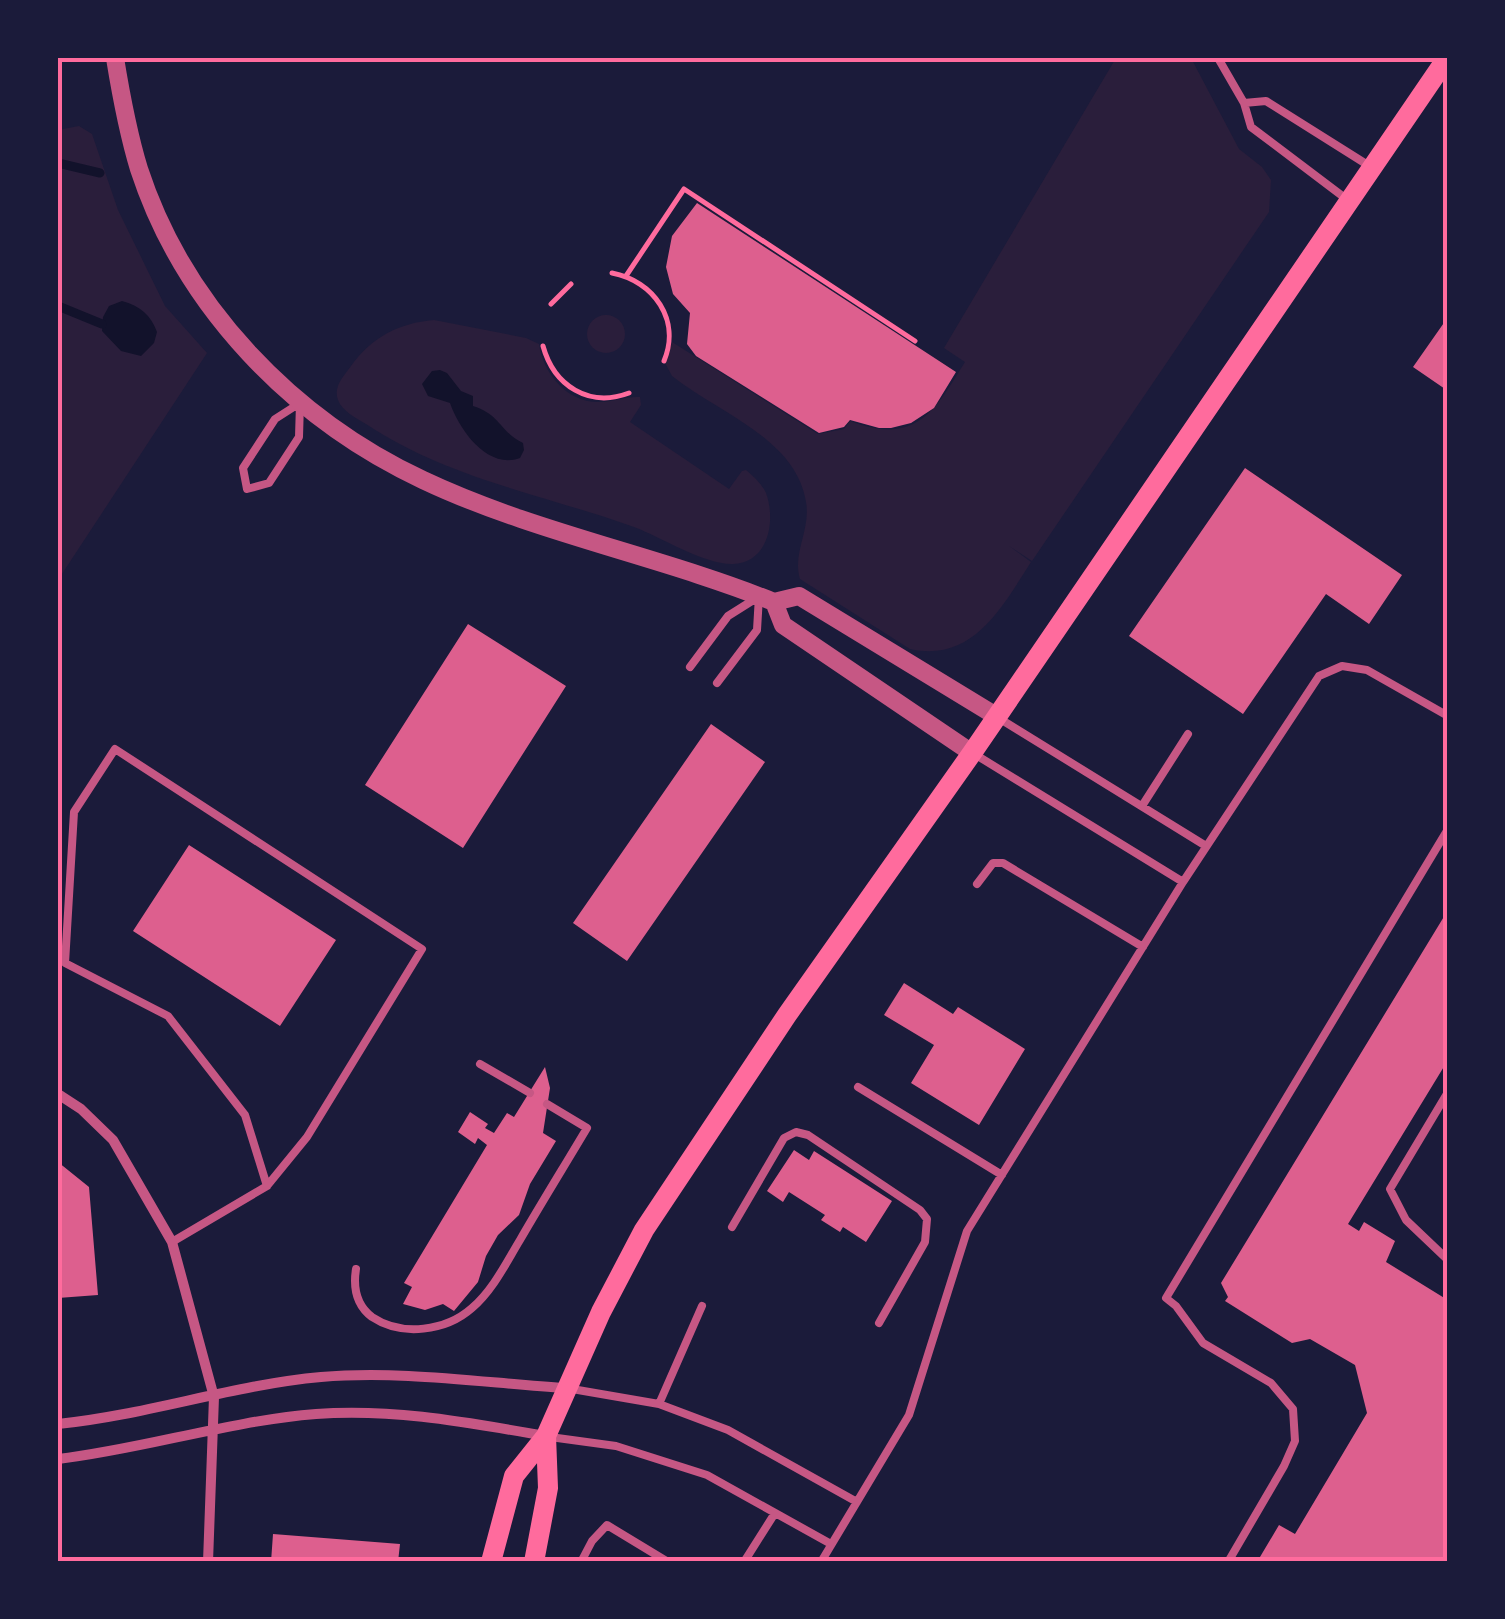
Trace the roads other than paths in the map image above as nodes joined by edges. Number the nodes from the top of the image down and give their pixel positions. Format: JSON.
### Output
{"nodes":[{"id":1,"x":115,"y":58,"type":"edge"},
{"id":2,"x":1218,"y":58,"type":"edge"},
{"id":3,"x":1447,"y":58,"type":"edge"},
{"id":4,"x":1244,"y":104,"type":"junction"},
{"id":5,"x":1372,"y":168,"type":"junction"},
{"id":6,"x":1349,"y":201,"type":"junction"},
{"id":7,"x":300,"y":403,"type":"junction"},
{"id":8,"x":767,"y":599,"type":"junction"},
{"id":9,"x":690,"y":667,"type":"dead end"},
{"id":10,"x":717,"y":683,"type":"dead end"},
{"id":11,"x":996,"y":716,"type":"junction"},
{"id":12,"x":1448,"y":716,"type":"edge"},
{"id":13,"x":1188,"y":734,"type":"dead end"},
{"id":14,"x":972,"y":753,"type":"junction"},
{"id":15,"x":1142,"y":806,"type":"junction"},
{"id":16,"x":1448,"y":830,"type":"edge"},
{"id":17,"x":1206,"y":846,"type":"junction"},
{"id":18,"x":1183,"y":882,"type":"junction"},
{"id":19,"x":977,"y":884,"type":"dead end"},
{"id":20,"x":1143,"y":947,"type":"junction"},
{"id":21,"x":480,"y":1064,"type":"dead end"},
{"id":22,"x":858,"y":1087,"type":"dead end"},
{"id":23,"x":1448,"y":1092,"type":"edge"},
{"id":24,"x":530,"y":1093,"type":"dead end"},
{"id":25,"x":58,"y":1094,"type":"edge"},
{"id":26,"x":546,"y":1104,"type":"dead end"},
{"id":27,"x":1002,"y":1175,"type":"junction"},
{"id":28,"x":267,"y":1186,"type":"junction"},
{"id":29,"x":732,"y":1227,"type":"dead end"},
{"id":30,"x":172,"y":1242,"type":"junction"},
{"id":31,"x":1448,"y":1260,"type":"edge"},
{"id":32,"x":356,"y":1270,"type":"dead end"},
{"id":33,"x":702,"y":1306,"type":"dead end"},
{"id":34,"x":879,"y":1323,"type":"dead end"},
{"id":35,"x":565,"y":1388,"type":"junction"},
{"id":36,"x":214,"y":1397,"type":"junction"},
{"id":37,"x":660,"y":1404,"type":"junction"},
{"id":38,"x":58,"y":1424,"type":"edge"},
{"id":39,"x":215,"y":1429,"type":"junction"},
{"id":40,"x":546,"y":1436,"type":"junction"},
{"id":41,"x":58,"y":1460,"type":"edge"},
{"id":42,"x":857,"y":1502,"type":"junction"},
{"id":43,"x":775,"y":1514,"type":"junction"},
{"id":44,"x":831,"y":1544,"type":"junction"},
{"id":45,"x":208,"y":1562,"type":"edge"},
{"id":46,"x":491,"y":1562,"type":"edge"},
{"id":47,"x":534,"y":1562,"type":"edge"},
{"id":48,"x":580,"y":1562,"type":"edge"},
{"id":49,"x":668,"y":1562,"type":"edge"},
{"id":50,"x":744,"y":1562,"type":"edge"},
{"id":51,"x":820,"y":1562,"type":"edge"},
{"id":52,"x":1228,"y":1562,"type":"edge"}],
"edges":[{"from":1,"to":7,"type":"street"},
{"from":2,"to":4,"type":"lane"},
{"from":3,"to":5,"type":"main road"},
{"from":4,"to":5,"type":"lane"},
{"from":4,"to":6,"type":"lane"},
{"from":5,"to":6,"type":"main road"},
{"from":6,"to":11,"type":"main road"},
{"from":7,"to":7,"type":"lane"},
{"from":7,"to":8,"type":"street"},
{"from":8,"to":9,"type":"lane"},
{"from":8,"to":10,"type":"lane"},
{"from":8,"to":11,"type":"street"},
{"from":8,"to":14,"type":"street"},
{"from":11,"to":14,"type":"main road"},
{"from":11,"to":15,"type":"lane"},
{"from":12,"to":17,"type":"lane"},
{"from":13,"to":15,"type":"lane"},
{"from":14,"to":18,"type":"lane"},
{"from":14,"to":35,"type":"main road"},
{"from":15,"to":17,"type":"lane"},
{"from":16,"to":52,"type":"lane"},
{"from":17,"to":18,"type":"lane"},
{"from":18,"to":20,"type":"lane"},
{"from":19,"to":20,"type":"lane"},
{"from":20,"to":27,"type":"lane"},
{"from":21,"to":24,"type":"lane"},
{"from":22,"to":27,"type":"lane"},
{"from":23,"to":31,"type":"lane"},
{"from":25,"to":30,"type":"street"},
{"from":26,"to":32,"type":"lane"},
{"from":27,"to":42,"type":"lane"},
{"from":28,"to":28,"type":"lane"},
{"from":28,"to":30,"type":"lane"},
{"from":29,"to":34,"type":"lane"},
{"from":30,"to":36,"type":"street"},
{"from":33,"to":37,"type":"lane"},
{"from":35,"to":36,"type":"street"},
{"from":35,"to":37,"type":"lane"},
{"from":35,"to":40,"type":"main road"},
{"from":36,"to":38,"type":"street"},
{"from":36,"to":39,"type":"street"},
{"from":37,"to":42,"type":"lane"},
{"from":39,"to":40,"type":"street"},
{"from":39,"to":41,"type":"street"},
{"from":39,"to":45,"type":"street"},
{"from":40,"to":43,"type":"lane"},
{"from":40,"to":46,"type":"main road"},
{"from":40,"to":47,"type":"main road"},
{"from":42,"to":44,"type":"lane"},
{"from":43,"to":44,"type":"lane"},
{"from":43,"to":50,"type":"lane"},
{"from":44,"to":51,"type":"lane"},
{"from":48,"to":49,"type":"lane"}]}
